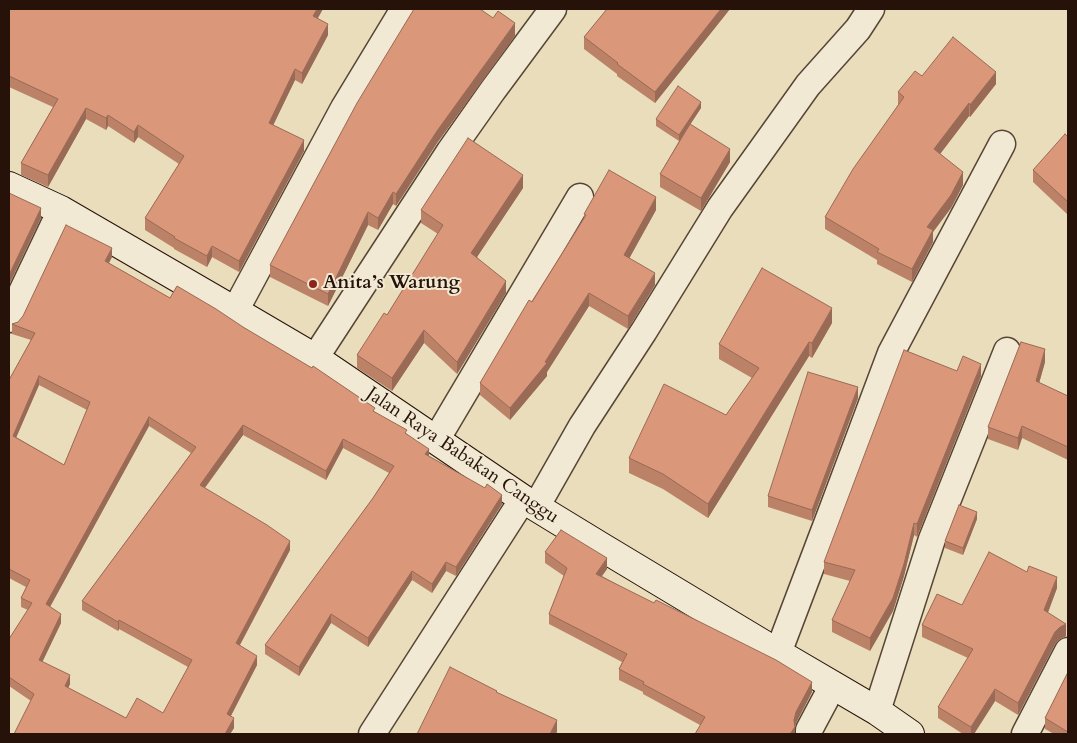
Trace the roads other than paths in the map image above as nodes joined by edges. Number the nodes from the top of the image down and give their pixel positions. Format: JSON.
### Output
{"nodes":[{"id":1,"x":404,"y":9,"type":"edge"},
{"id":2,"x":553,"y":9,"type":"edge"},
{"id":3,"x":871,"y":9,"type":"edge"},
{"id":4,"x":1002,"y":144,"type":"dead end"},
{"id":5,"x":9,"y":186,"type":"edge"},
{"id":6,"x":580,"y":197,"type":"dead end"},
{"id":7,"x":61,"y":210,"type":"junction"},
{"id":8,"x":235,"y":311,"type":"junction"},
{"id":9,"x":9,"y":319,"type":"edge"},
{"id":10,"x":1007,"y":351,"type":"dead end"},
{"id":11,"x":315,"y":358,"type":"junction"},
{"id":12,"x":436,"y":440,"type":"junction"},
{"id":13,"x":530,"y":503,"type":"junction"},
{"id":14,"x":1068,"y":651,"type":"edge"},
{"id":15,"x":778,"y":653,"type":"junction"},
{"id":16,"x":833,"y":685,"type":"junction"},
{"id":17,"x":877,"y":711,"type":"junction"},
{"id":18,"x":372,"y":734,"type":"edge"},
{"id":19,"x":809,"y":734,"type":"edge"},
{"id":20,"x":910,"y":734,"type":"edge"},
{"id":21,"x":1025,"y":734,"type":"edge"}],
"edges":[{"from":1,"to":8,"type":"street"},
{"from":2,"to":11,"type":"street"},
{"from":3,"to":13,"type":"street"},
{"from":4,"to":15,"type":"street"},
{"from":5,"to":7,"type":"street","name":"Jalan Raya Babakan Canggu"},
{"from":6,"to":12,"type":"street"},
{"from":7,"to":8,"type":"street","name":"Jalan Raya Babakan Canggu"},
{"from":7,"to":9,"type":"street"},
{"from":8,"to":11,"type":"street","name":"Jalan Raya Babakan Canggu"},
{"from":10,"to":17,"type":"street"},
{"from":11,"to":12,"type":"street","name":"Jalan Raya Babakan Canggu"},
{"from":12,"to":13,"type":"street","name":"Jalan Raya Babakan Canggu"},
{"from":13,"to":15,"type":"street","name":"Jalan Raya Babakan Canggu"},
{"from":13,"to":18,"type":"street"},
{"from":14,"to":21,"type":"street"},
{"from":15,"to":16,"type":"street","name":"Jalan Raya Babakan Canggu"},
{"from":16,"to":17,"type":"street","name":"Jalan Raya Babakan Canggu"},
{"from":16,"to":19,"type":"street"},
{"from":17,"to":20,"type":"street","name":"Jalan Raya Babakan Canggu"}]}
